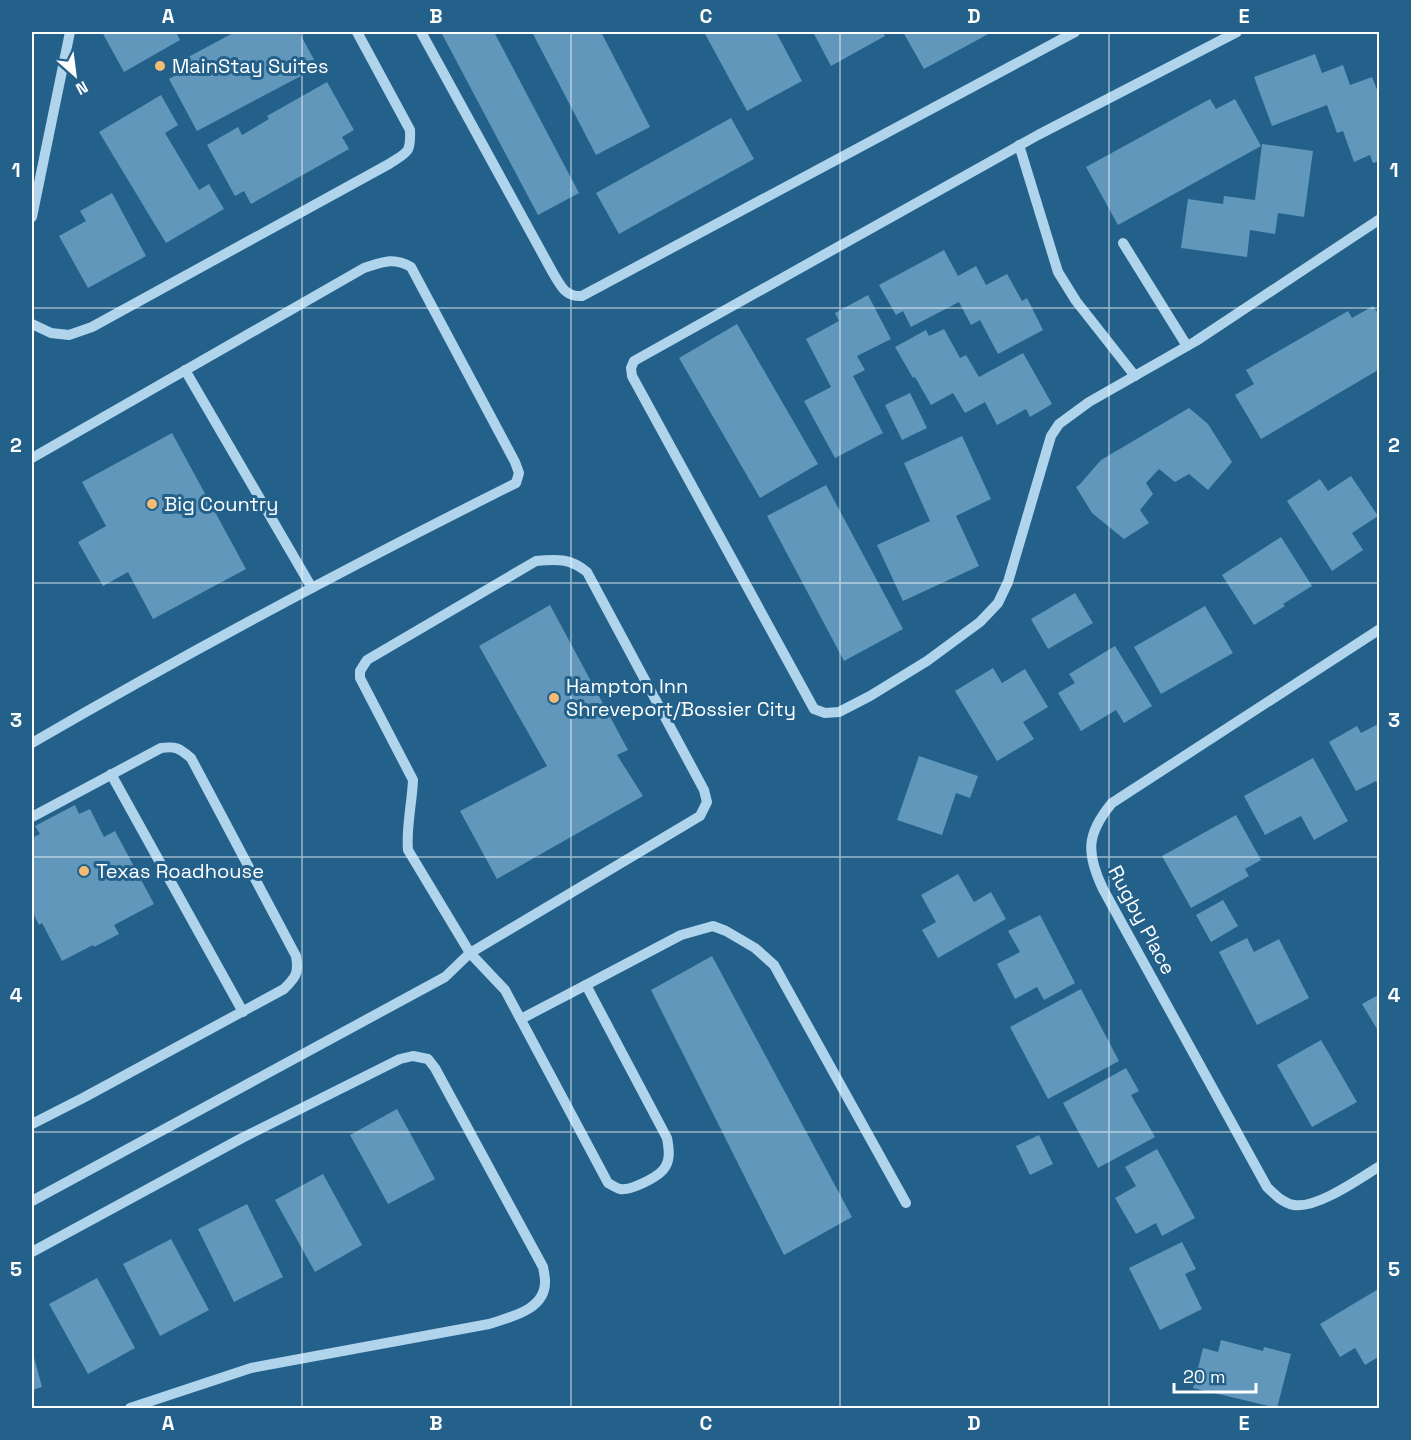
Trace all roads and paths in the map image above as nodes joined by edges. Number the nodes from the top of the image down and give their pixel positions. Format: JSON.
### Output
{"nodes":[{"id":1,"x":70,"y":32,"type":"edge"},
{"id":2,"x":357,"y":32,"type":"edge"},
{"id":3,"x":421,"y":32,"type":"edge"},
{"id":4,"x":1075,"y":32,"type":"edge"},
{"id":5,"x":1237,"y":32,"type":"edge"},
{"id":6,"x":1020,"y":145,"type":"junction"},
{"id":7,"x":32,"y":217,"type":"edge"},
{"id":8,"x":1380,"y":219,"type":"edge"},
{"id":9,"x":1123,"y":243,"type":"dead end"},
{"id":10,"x":32,"y":324,"type":"edge"},
{"id":11,"x":1187,"y":346,"type":"junction"},
{"id":12,"x":185,"y":370,"type":"junction"},
{"id":13,"x":1135,"y":376,"type":"junction"},
{"id":14,"x":32,"y":458,"type":"edge"},
{"id":15,"x":312,"y":588,"type":"junction"},
{"id":16,"x":1380,"y":629,"type":"edge"},
{"id":17,"x":32,"y":743,"type":"edge"},
{"id":18,"x":111,"y":774,"type":"junction"},
{"id":19,"x":32,"y":817,"type":"edge"},
{"id":20,"x":470,"y":953,"type":"junction"},
{"id":21,"x":586,"y":985,"type":"junction"},
{"id":22,"x":243,"y":1012,"type":"junction"},
{"id":23,"x":520,"y":1019,"type":"junction"},
{"id":24,"x":32,"y":1124,"type":"edge"},
{"id":25,"x":1380,"y":1166,"type":"edge"},
{"id":26,"x":32,"y":1200,"type":"edge"},
{"id":27,"x":906,"y":1203,"type":"dead end"},
{"id":28,"x":32,"y":1252,"type":"edge"},
{"id":29,"x":130,"y":1408,"type":"edge"}],
"edges":[{"from":1,"to":7,"type":"street"},
{"from":2,"to":10,"type":"street"},
{"from":3,"to":4,"type":"street"},
{"from":5,"to":6,"type":"street"},
{"from":6,"to":13,"type":"street"},
{"from":6,"to":13,"type":"street"},
{"from":8,"to":11,"type":"street"},
{"from":9,"to":11,"type":"street"},
{"from":11,"to":13,"type":"street"},
{"from":12,"to":14,"type":"street"},
{"from":12,"to":15,"type":"street"},
{"from":12,"to":15,"type":"street"},
{"from":15,"to":17,"type":"street"},
{"from":16,"to":25,"type":"street","name":"Rugby Place"},
{"from":18,"to":19,"type":"street"},
{"from":18,"to":22,"type":"street"},
{"from":18,"to":22,"type":"street"},
{"from":20,"to":20,"type":"street"},
{"from":20,"to":23,"type":"street"},
{"from":20,"to":26,"type":"street"},
{"from":21,"to":23,"type":"street"},
{"from":21,"to":23,"type":"street"},
{"from":21,"to":27,"type":"street"},
{"from":22,"to":24,"type":"street"},
{"from":28,"to":29,"type":"street"}]}
